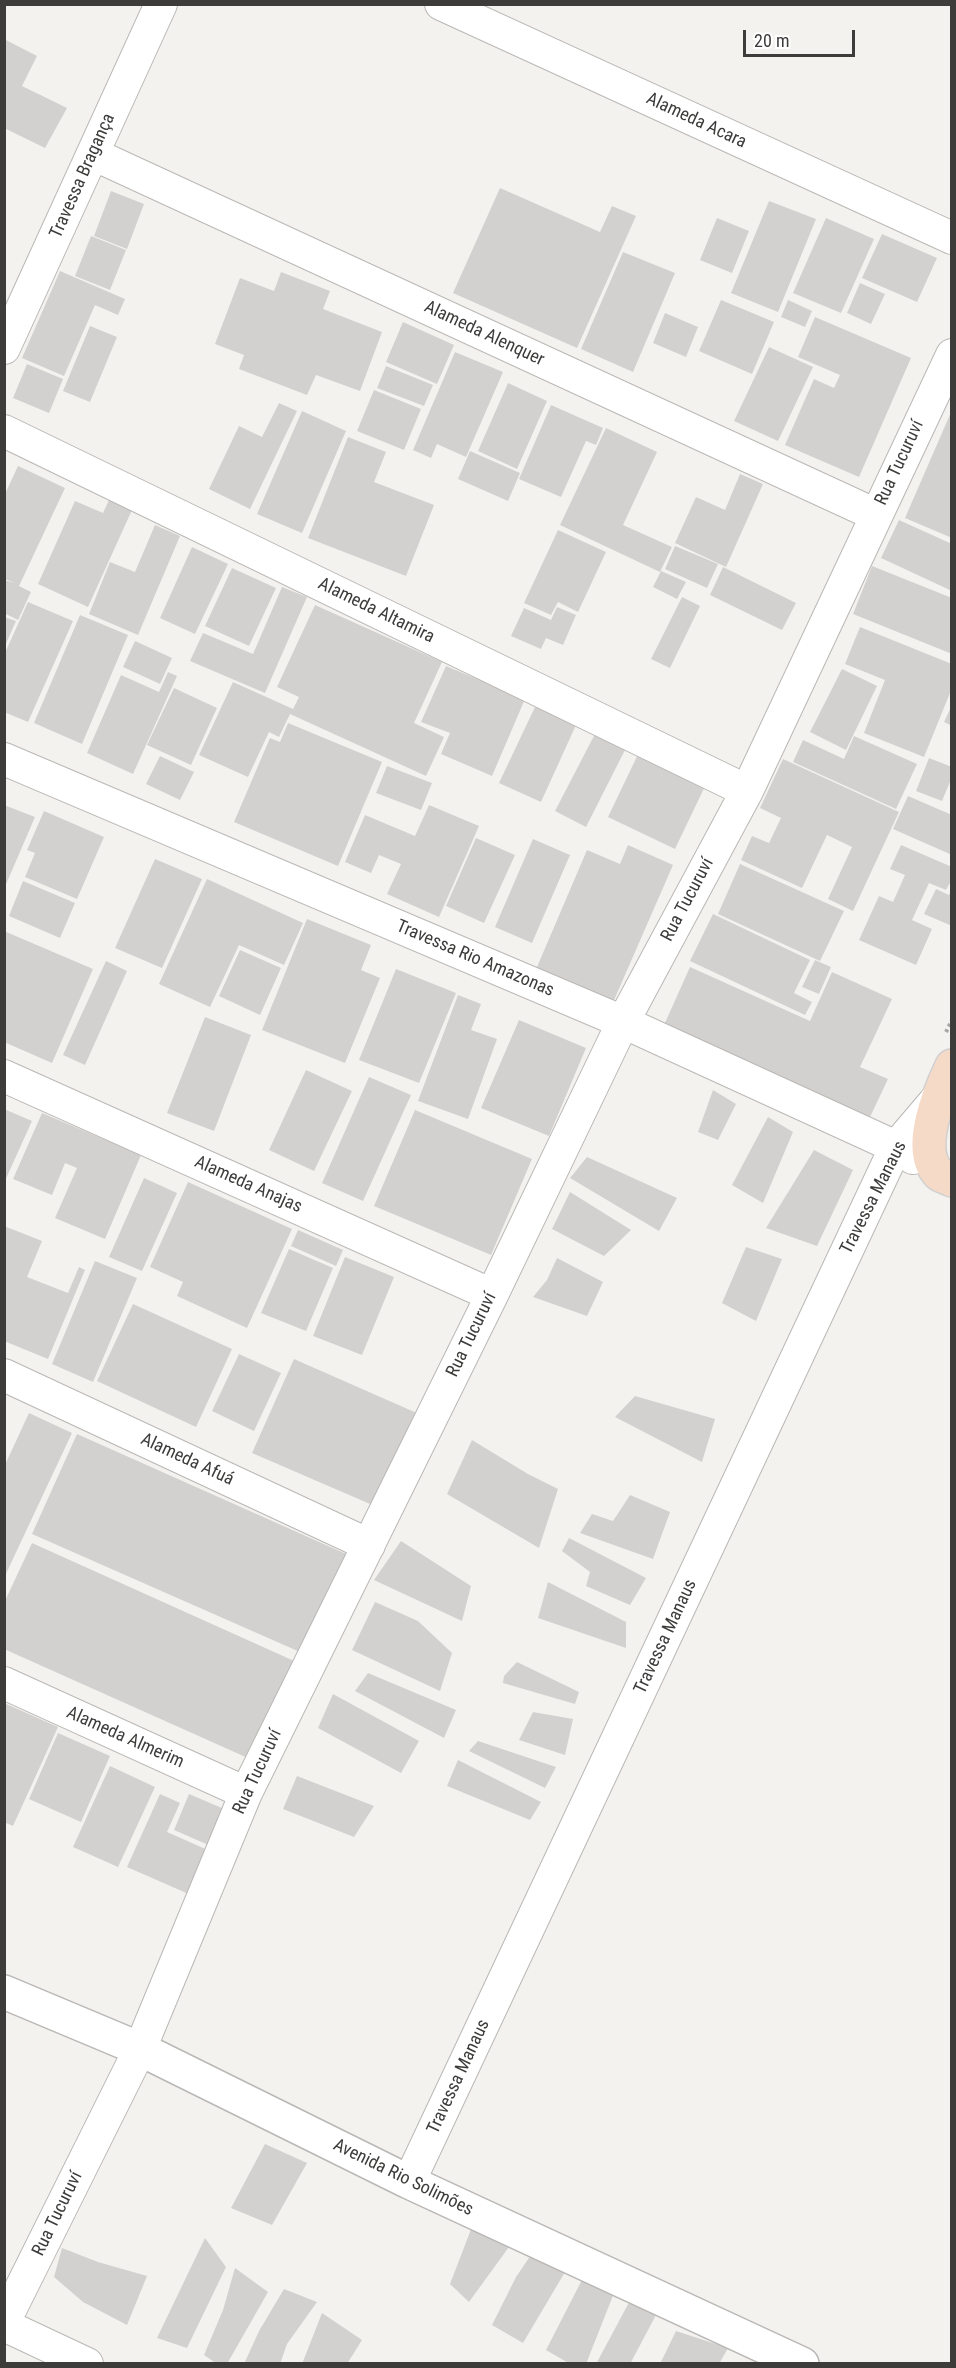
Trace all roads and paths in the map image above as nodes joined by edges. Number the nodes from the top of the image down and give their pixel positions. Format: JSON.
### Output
{"nodes":[{"id":1,"x":161,"y":4,"type":"edge"},
{"id":2,"x":441,"y":4,"type":"edge"},
{"id":3,"x":93,"y":154,"type":"junction"},
{"id":4,"x":951,"y":238,"type":"edge"},
{"id":5,"x":4,"y":348,"type":"edge"},
{"id":6,"x":951,"y":355,"type":"edge"},
{"id":7,"x":4,"y":431,"type":"edge"},
{"id":8,"x":876,"y":514,"type":"junction"},
{"id":9,"x":4,"y":759,"type":"edge"},
{"id":10,"x":747,"y":790,"type":"junction"},
{"id":11,"x":623,"y":1022,"type":"junction"},
{"id":12,"x":951,"y":1066,"type":"edge"},
{"id":13,"x":4,"y":1076,"type":"edge"},
{"id":14,"x":936,"y":1100,"type":"junction"},
{"id":15,"x":896,"y":1147,"type":"junction"},
{"id":16,"x":945,"y":1177,"type":"edge"},
{"id":17,"x":492,"y":1295,"type":"junction"},
{"id":18,"x":4,"y":1375,"type":"edge"},
{"id":19,"x":369,"y":1545,"type":"junction"},
{"id":20,"x":4,"y":1683,"type":"edge"},
{"id":21,"x":246,"y":1793,"type":"junction"},
{"id":22,"x":4,"y":1992,"type":"edge"},
{"id":23,"x":140,"y":2049,"type":"junction"},
{"id":24,"x":409,"y":2182,"type":"junction"},
{"id":25,"x":4,"y":2323,"type":"edge"},
{"id":26,"x":87,"y":2364,"type":"edge"},
{"id":27,"x":802,"y":2364,"type":"edge"}],
"edges":[{"from":1,"to":3,"type":"street","name":"Travessa Bragança"},
{"from":2,"to":4,"type":"street","name":"Alameda Acara"},
{"from":3,"to":5,"type":"street","name":"Travessa Bragança"},
{"from":3,"to":8,"type":"street","name":"Alameda Alenquer"},
{"from":6,"to":8,"type":"street","name":"Rua Tucuruví"},
{"from":7,"to":10,"type":"street","name":"Alameda Altamira"},
{"from":8,"to":10,"type":"street","name":"Rua Tucuruví"},
{"from":9,"to":11,"type":"street","name":"Travessa Rio Amazonas"},
{"from":10,"to":11,"type":"street","name":"Rua Tucuruví"},
{"from":11,"to":15,"type":"street","name":"Travessa Rio Amazonas"},
{"from":11,"to":17,"type":"street","name":"Rua Tucuruví"},
{"from":12,"to":14,"type":"main road"},
{"from":13,"to":17,"type":"street","name":"Alameda Anajas"},
{"from":14,"to":15,"type":"street","name":"Travessa Manaus"},
{"from":14,"to":16,"type":"main road"},
{"from":15,"to":16,"type":"street","name":"Travessa Rio Amazonas"},
{"from":15,"to":24,"type":"street","name":"Travessa Manaus"},
{"from":17,"to":19,"type":"street","name":"Rua Tucuruví"},
{"from":18,"to":19,"type":"street","name":"Alameda Afuá"},
{"from":19,"to":21,"type":"street","name":"Rua Tucuruví"},
{"from":20,"to":21,"type":"street","name":"Alameda Almerim"},
{"from":21,"to":23,"type":"street","name":"Rua Tucuruví"},
{"from":22,"to":23,"type":"main road","name":"Avenida Rio Solimões"},
{"from":23,"to":24,"type":"main road","name":"Avenida Rio Solimões"},
{"from":23,"to":25,"type":"street","name":"Rua Tucuruví"},
{"from":24,"to":27,"type":"main road","name":"Avenida Rio Solimões"},
{"from":25,"to":26,"type":"street"}]}
